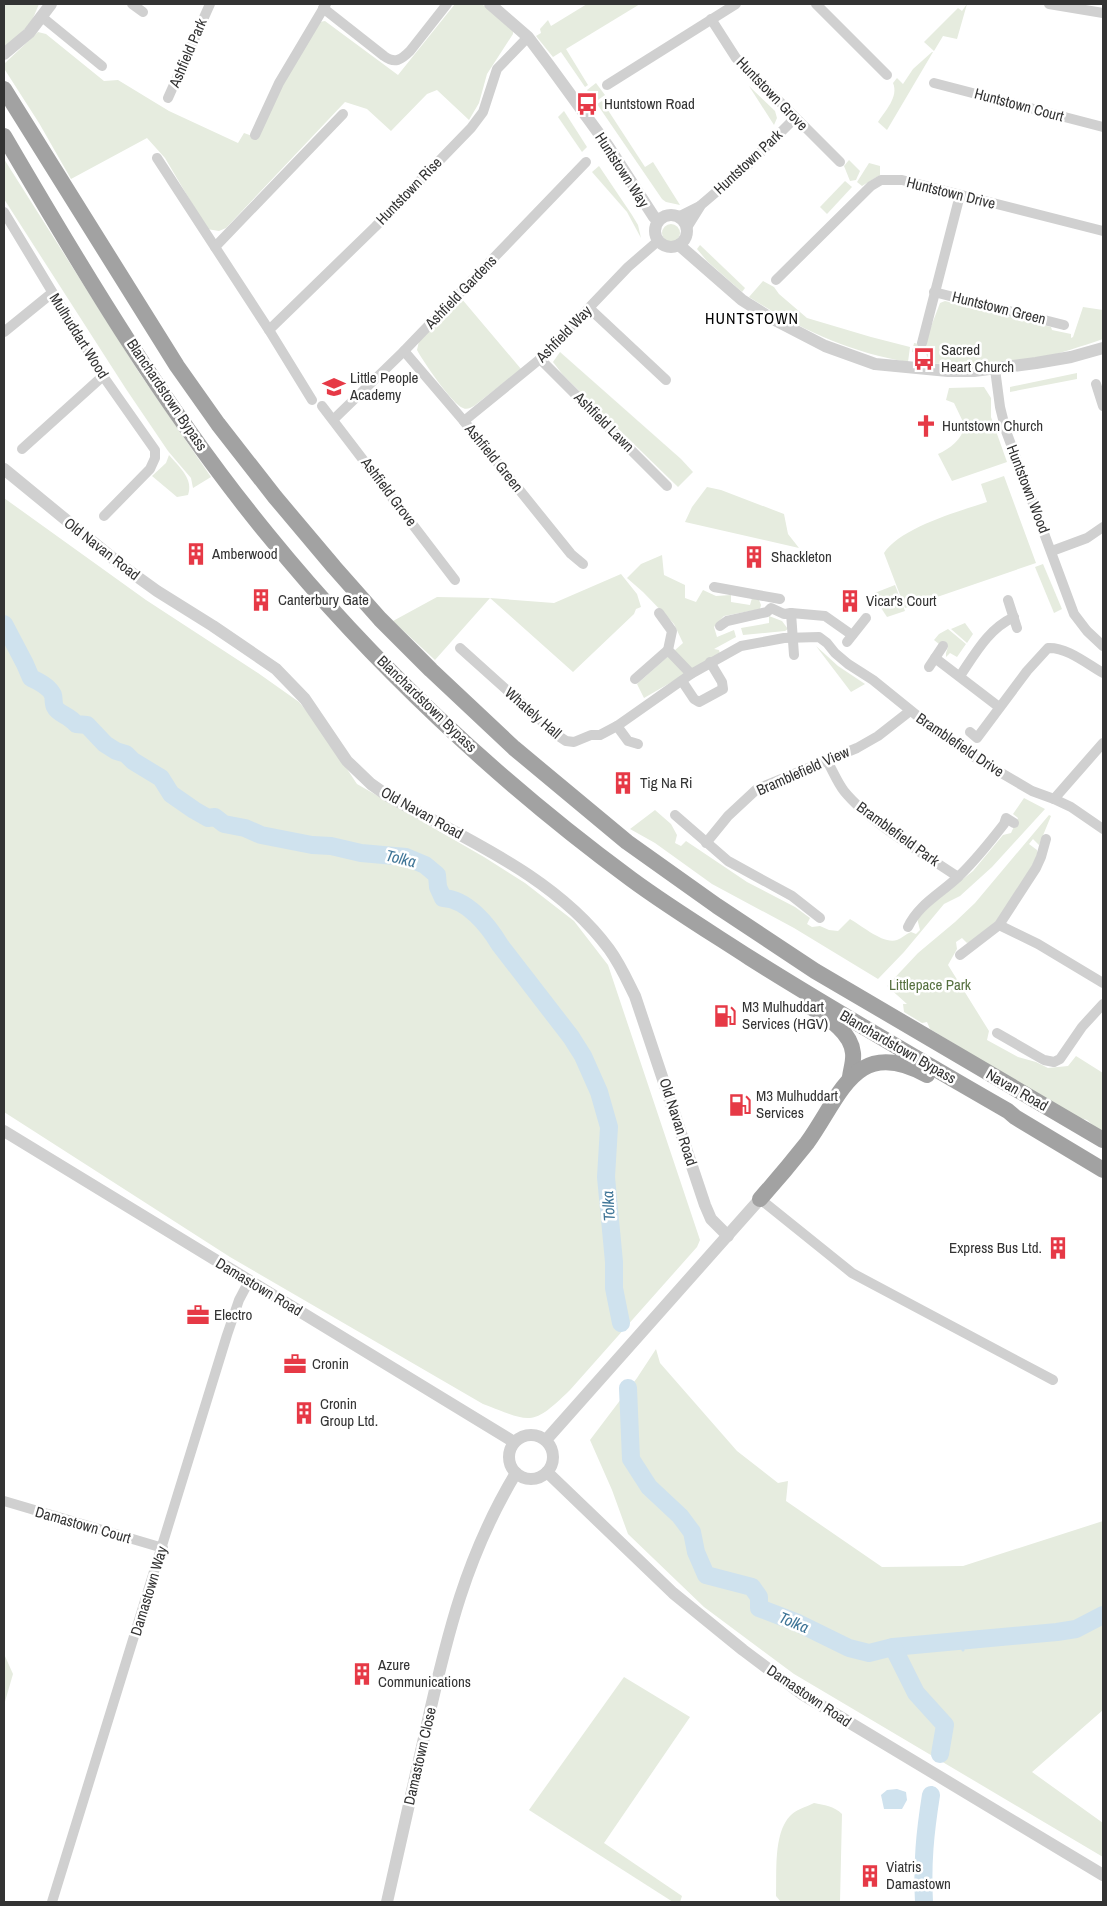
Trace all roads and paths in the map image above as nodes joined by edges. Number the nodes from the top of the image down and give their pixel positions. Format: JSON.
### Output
{"nodes":[{"id":1,"x":51,"y":4,"type":"edge"},
{"id":2,"x":447,"y":4,"type":"edge"},
{"id":3,"x":490,"y":4,"type":"edge"},
{"id":4,"x":736,"y":4,"type":"edge"},
{"id":5,"x":816,"y":4,"type":"edge"},
{"id":6,"x":1049,"y":4,"type":"edge"},
{"id":7,"x":208,"y":6,"type":"edge"},
{"id":8,"x":324,"y":6,"type":"edge"},
{"id":9,"x":1103,"y":13,"type":"edge"},
{"id":10,"x":42,"y":17,"type":"junction"},
{"id":11,"x":711,"y":19,"type":"junction"},
{"id":12,"x":528,"y":38,"type":"junction"},
{"id":13,"x":4,"y":54,"type":"edge"},
{"id":14,"x":102,"y":66,"type":"dead end"},
{"id":15,"x":888,"y":75,"type":"dead end"},
{"id":16,"x":934,"y":82,"type":"dead end"},
{"id":17,"x":607,"y":85,"type":"dead end"},
{"id":18,"x":4,"y":89,"type":"edge"},
{"id":19,"x":168,"y":98,"type":"dead end"},
{"id":20,"x":343,"y":114,"type":"dead end"},
{"id":21,"x":795,"y":118,"type":"junction"},
{"id":22,"x":1103,"y":127,"type":"edge"},
{"id":23,"x":256,"y":135,"type":"dead end"},
{"id":24,"x":4,"y":136,"type":"edge"},
{"id":25,"x":157,"y":158,"type":"dead end"},
{"id":26,"x":586,"y":162,"type":"dead end"},
{"id":27,"x":840,"y":162,"type":"dead end"},
{"id":28,"x":960,"y":195,"type":"junction"},
{"id":29,"x":701,"y":206,"type":"junction"},
{"id":30,"x":4,"y":212,"type":"edge"},
{"id":31,"x":678,"y":217,"type":"junction"},
{"id":32,"x":659,"y":220,"type":"junction"},
{"id":33,"x":686,"y":229,"type":"junction"},
{"id":34,"x":1103,"y":231,"type":"edge"},
{"id":35,"x":658,"y":241,"type":"junction"},
{"id":36,"x":679,"y":245,"type":"junction"},
{"id":37,"x":215,"y":247,"type":"junction"},
{"id":38,"x":776,"y":280,"type":"dead end"},
{"id":39,"x":934,"y":292,"type":"junction"},
{"id":40,"x":52,"y":293,"type":"junction"},
{"id":41,"x":588,"y":308,"type":"junction"},
{"id":42,"x":1064,"y":325,"type":"dead end"},
{"id":43,"x":269,"y":330,"type":"junction"},
{"id":44,"x":4,"y":332,"type":"edge"},
{"id":45,"x":922,"y":343,"type":"dead end"},
{"id":46,"x":1103,"y":348,"type":"edge"},
{"id":47,"x":404,"y":351,"type":"junction"},
{"id":48,"x":540,"y":360,"type":"junction"},
{"id":49,"x":995,"y":369,"type":"junction"},
{"id":50,"x":103,"y":376,"type":"junction"},
{"id":51,"x":666,"y":380,"type":"dead end"},
{"id":52,"x":1096,"y":384,"type":"dead end"},
{"id":53,"x":312,"y":400,"type":"dead end"},
{"id":54,"x":322,"y":406,"type":"dead end"},
{"id":55,"x":1103,"y":406,"type":"edge"},
{"id":56,"x":334,"y":419,"type":"junction"},
{"id":57,"x":464,"y":421,"type":"junction"},
{"id":58,"x":22,"y":449,"type":"dead end"},
{"id":59,"x":4,"y":469,"type":"edge"},
{"id":60,"x":667,"y":486,"type":"dead end"},
{"id":61,"x":104,"y":516,"type":"dead end"},
{"id":62,"x":1103,"y":527,"type":"edge"},
{"id":63,"x":1052,"y":551,"type":"junction"},
{"id":64,"x":584,"y":564,"type":"dead end"},
{"id":65,"x":455,"y":580,"type":"dead end"},
{"id":66,"x":714,"y":587,"type":"dead end"},
{"id":67,"x":766,"y":596,"type":"junction"},
{"id":68,"x":780,"y":599,"type":"dead end"},
{"id":69,"x":1008,"y":600,"type":"dead end"},
{"id":70,"x":771,"y":608,"type":"junction"},
{"id":71,"x":791,"y":613,"type":"junction"},
{"id":72,"x":659,"y":614,"type":"dead end"},
{"id":73,"x":1014,"y":617,"type":"junction"},
{"id":74,"x":866,"y":618,"type":"dead end"},
{"id":75,"x":720,"y":626,"type":"dead end"},
{"id":76,"x":1017,"y":628,"type":"dead end"},
{"id":77,"x":793,"y":638,"type":"junction"},
{"id":78,"x":943,"y":646,"type":"dead end"},
{"id":79,"x":1103,"y":646,"type":"edge"},
{"id":80,"x":460,"y":648,"type":"dead end"},
{"id":81,"x":668,"y":650,"type":"junction"},
{"id":82,"x":794,"y":655,"type":"dead end"},
{"id":83,"x":710,"y":662,"type":"junction"},
{"id":84,"x":1103,"y":673,"type":"edge"},
{"id":85,"x":691,"y":674,"type":"junction"},
{"id":86,"x":960,"y":676,"type":"junction"},
{"id":87,"x":636,"y":679,"type":"dead end"},
{"id":88,"x":682,"y":681,"type":"junction"},
{"id":89,"x":999,"y":707,"type":"junction"},
{"id":90,"x":910,"y":711,"type":"junction"},
{"id":91,"x":618,"y":726,"type":"junction"},
{"id":92,"x":970,"y":732,"type":"dead end"},
{"id":93,"x":1103,"y":743,"type":"edge"},
{"id":94,"x":638,"y":744,"type":"dead end"},
{"id":95,"x":827,"y":760,"type":"junction"},
{"id":96,"x":499,"y":773,"type":"junction"},
{"id":97,"x":1054,"y":799,"type":"junction"},
{"id":98,"x":676,"y":815,"type":"dead end"},
{"id":99,"x":1014,"y":823,"type":"dead end"},
{"id":100,"x":685,"y":824,"type":"junction"},
{"id":101,"x":1103,"y":829,"type":"edge"},
{"id":102,"x":678,"y":833,"type":"dead end"},
{"id":103,"x":706,"y":843,"type":"junction"},
{"id":104,"x":1041,"y":844,"type":"dead end"},
{"id":105,"x":958,"y":877,"type":"junction"},
{"id":106,"x":820,"y":918,"type":"dead end"},
{"id":107,"x":999,"y":925,"type":"junction"},
{"id":108,"x":908,"y":927,"type":"dead end"},
{"id":109,"x":960,"y":955,"type":"dead end"},
{"id":110,"x":1103,"y":983,"type":"edge"},
{"id":111,"x":1103,"y":1004,"type":"edge"},
{"id":112,"x":997,"y":1032,"type":"dead end"},
{"id":113,"x":931,"y":1040,"type":"joint"},
{"id":114,"x":850,"y":1077,"type":"junction"},
{"id":115,"x":1008,"y":1111,"type":"junction"},
{"id":116,"x":4,"y":1131,"type":"edge"},
{"id":117,"x":1103,"y":1140,"type":"edge"},
{"id":118,"x":1103,"y":1170,"type":"edge"},
{"id":119,"x":760,"y":1199,"type":"junction"},
{"id":120,"x":728,"y":1236,"type":"junction"},
{"id":121,"x":249,"y":1282,"type":"junction"},
{"id":122,"x":1053,"y":1380,"type":"dead end"},
{"id":123,"x":546,"y":1440,"type":"junction"},
{"id":124,"x":514,"y":1442,"type":"junction"},
{"id":125,"x":547,"y":1472,"type":"junction"},
{"id":126,"x":516,"y":1473,"type":"junction"},
{"id":127,"x":4,"y":1501,"type":"edge"},
{"id":128,"x":162,"y":1548,"type":"junction"},
{"id":129,"x":1103,"y":1874,"type":"edge"},
{"id":130,"x":52,"y":1902,"type":"edge"},
{"id":131,"x":386,"y":1902,"type":"edge"}],
"edges":[{"from":1,"to":10,"type":"street"},
{"from":2,"to":8,"type":"street"},
{"from":3,"to":12,"type":"street","name":"Huntstown Way"},
{"from":4,"to":11,"type":"street"},
{"from":5,"to":15,"type":"street"},
{"from":6,"to":9,"type":"street"},
{"from":7,"to":19,"type":"street","name":"Ashfield Park"},
{"from":8,"to":23,"type":"street"},
{"from":10,"to":13,"type":"street"},
{"from":10,"to":14,"type":"street"},
{"from":11,"to":17,"type":"street"},
{"from":11,"to":21,"type":"street","name":"Huntstown Grove"},
{"from":12,"to":32,"type":"street","name":"Huntstown Way"},
{"from":12,"to":43,"type":"street","name":"Huntstown Rise"},
{"from":16,"to":22,"type":"street","name":"Huntstown Court"},
{"from":18,"to":113,"type":"highway","name":"Blanchardstown Bypass"},
{"from":20,"to":37,"type":"street"},
{"from":21,"to":27,"type":"street","name":"Huntstown Grove"},
{"from":21,"to":29,"type":"street","name":"Huntstown Park"},
{"from":24,"to":96,"type":"highway","name":"Blanchardstown Bypass"},
{"from":25,"to":37,"type":"street"},
{"from":26,"to":47,"type":"street","name":"Ashfield Gardens"},
{"from":28,"to":34,"type":"street","name":"Huntstown Drive"},
{"from":28,"to":38,"type":"street","name":"Huntstown Drive"},
{"from":28,"to":39,"type":"street","name":"Huntstown Green"},
{"from":29,"to":31,"type":"street","name":"Huntstown Park"},
{"from":29,"to":33,"type":"street","name":"Huntstown Park"},
{"from":30,"to":40,"type":"street","name":"Mulhuddart Wood"},
{"from":31,"to":32,"type":"street"},
{"from":31,"to":33,"type":"street"},
{"from":32,"to":35,"type":"street"},
{"from":33,"to":36,"type":"street"},
{"from":35,"to":36,"type":"street"},
{"from":35,"to":41,"type":"street","name":"Ashfield Way"},
{"from":36,"to":49,"type":"street"},
{"from":37,"to":43,"type":"street"},
{"from":39,"to":42,"type":"street","name":"Huntstown Green"},
{"from":39,"to":45,"type":"street","name":"Huntstown Green"},
{"from":40,"to":44,"type":"street"},
{"from":40,"to":50,"type":"street","name":"Mulhuddart Wood"},
{"from":41,"to":48,"type":"street","name":"Ashfield Way"},
{"from":41,"to":51,"type":"street"},
{"from":43,"to":53,"type":"street"},
{"from":46,"to":49,"type":"street"},
{"from":47,"to":56,"type":"street","name":"Ashfield Gardens"},
{"from":47,"to":57,"type":"street","name":"Ashfield Green"},
{"from":48,"to":57,"type":"street","name":"Ashfield Way"},
{"from":48,"to":60,"type":"street","name":"Ashfield Lawn"},
{"from":49,"to":63,"type":"street","name":"Huntstown Wood"},
{"from":50,"to":58,"type":"street"},
{"from":50,"to":61,"type":"street","name":"Mulhuddart Wood"},
{"from":52,"to":55,"type":"street"},
{"from":54,"to":56,"type":"street","name":"Ashfield Grove"},
{"from":56,"to":65,"type":"street","name":"Ashfield Grove"},
{"from":57,"to":64,"type":"street","name":"Ashfield Green"},
{"from":59,"to":120,"type":"street","name":"Old Navan Road"},
{"from":62,"to":63,"type":"street","name":"Huntstown Wood"},
{"from":63,"to":79,"type":"street","name":"Huntstown Wood"},
{"from":66,"to":67,"type":"street"},
{"from":67,"to":68,"type":"street"},
{"from":67,"to":70,"type":"street"},
{"from":69,"to":73,"type":"street"},
{"from":70,"to":71,"type":"street"},
{"from":70,"to":75,"type":"street"},
{"from":71,"to":74,"type":"street"},
{"from":71,"to":77,"type":"street"},
{"from":72,"to":81,"type":"street"},
{"from":73,"to":76,"type":"street"},
{"from":73,"to":86,"type":"street"},
{"from":77,"to":82,"type":"street"},
{"from":77,"to":83,"type":"street","name":"Bramblefield Drive"},
{"from":77,"to":90,"type":"street","name":"Bramblefield Drive"},
{"from":78,"to":86,"type":"street"},
{"from":80,"to":91,"type":"street","name":"Whately Hall"},
{"from":81,"to":85,"type":"street"},
{"from":81,"to":87,"type":"street"},
{"from":83,"to":85,"type":"street","name":"Bramblefield Drive"},
{"from":83,"to":88,"type":"street"},
{"from":84,"to":89,"type":"street"},
{"from":85,"to":88,"type":"street","name":"Bramblefield Drive"},
{"from":86,"to":89,"type":"street"},
{"from":88,"to":91,"type":"street","name":"Bramblefield Drive"},
{"from":89,"to":92,"type":"street"},
{"from":90,"to":95,"type":"street","name":"Bramblefield View"},
{"from":90,"to":97,"type":"street","name":"Bramblefield Drive"},
{"from":91,"to":94,"type":"street"},
{"from":93,"to":97,"type":"street"},
{"from":95,"to":103,"type":"street","name":"Bramblefield View"},
{"from":95,"to":105,"type":"street","name":"Bramblefield Park"},
{"from":96,"to":114,"type":"highway"},
{"from":96,"to":115,"type":"highway","name":"Blanchardstown Bypass"},
{"from":97,"to":101,"type":"street","name":"Bramblefield Drive"},
{"from":98,"to":100,"type":"street"},
{"from":99,"to":105,"type":"street","name":"Bramblefield Park"},
{"from":100,"to":102,"type":"street"},
{"from":100,"to":103,"type":"street"},
{"from":103,"to":106,"type":"street"},
{"from":104,"to":107,"type":"street"},
{"from":105,"to":108,"type":"street","name":"Bramblefield Park"},
{"from":107,"to":109,"type":"street"},
{"from":107,"to":110,"type":"street"},
{"from":111,"to":112,"type":"street"},
{"from":113,"to":117,"type":"highway","name":"Navan Road"},
{"from":114,"to":115,"type":"highway"},
{"from":114,"to":119,"type":"highway"},
{"from":115,"to":118,"type":"highway","name":"Navan Road"},
{"from":116,"to":121,"type":"street","name":"Damastown Road"},
{"from":119,"to":120,"type":"street"},
{"from":119,"to":122,"type":"street"},
{"from":120,"to":123,"type":"street"},
{"from":121,"to":124,"type":"street","name":"Damastown Road"},
{"from":121,"to":128,"type":"street","name":"Damastown Way"},
{"from":123,"to":124,"type":"street"},
{"from":123,"to":125,"type":"street"},
{"from":124,"to":126,"type":"street"},
{"from":125,"to":126,"type":"street"},
{"from":125,"to":129,"type":"street","name":"Damastown Road"},
{"from":126,"to":131,"type":"street","name":"Damastown Close"},
{"from":127,"to":128,"type":"street","name":"Damastown Court"},
{"from":128,"to":130,"type":"street","name":"Damastown Way"}]}
